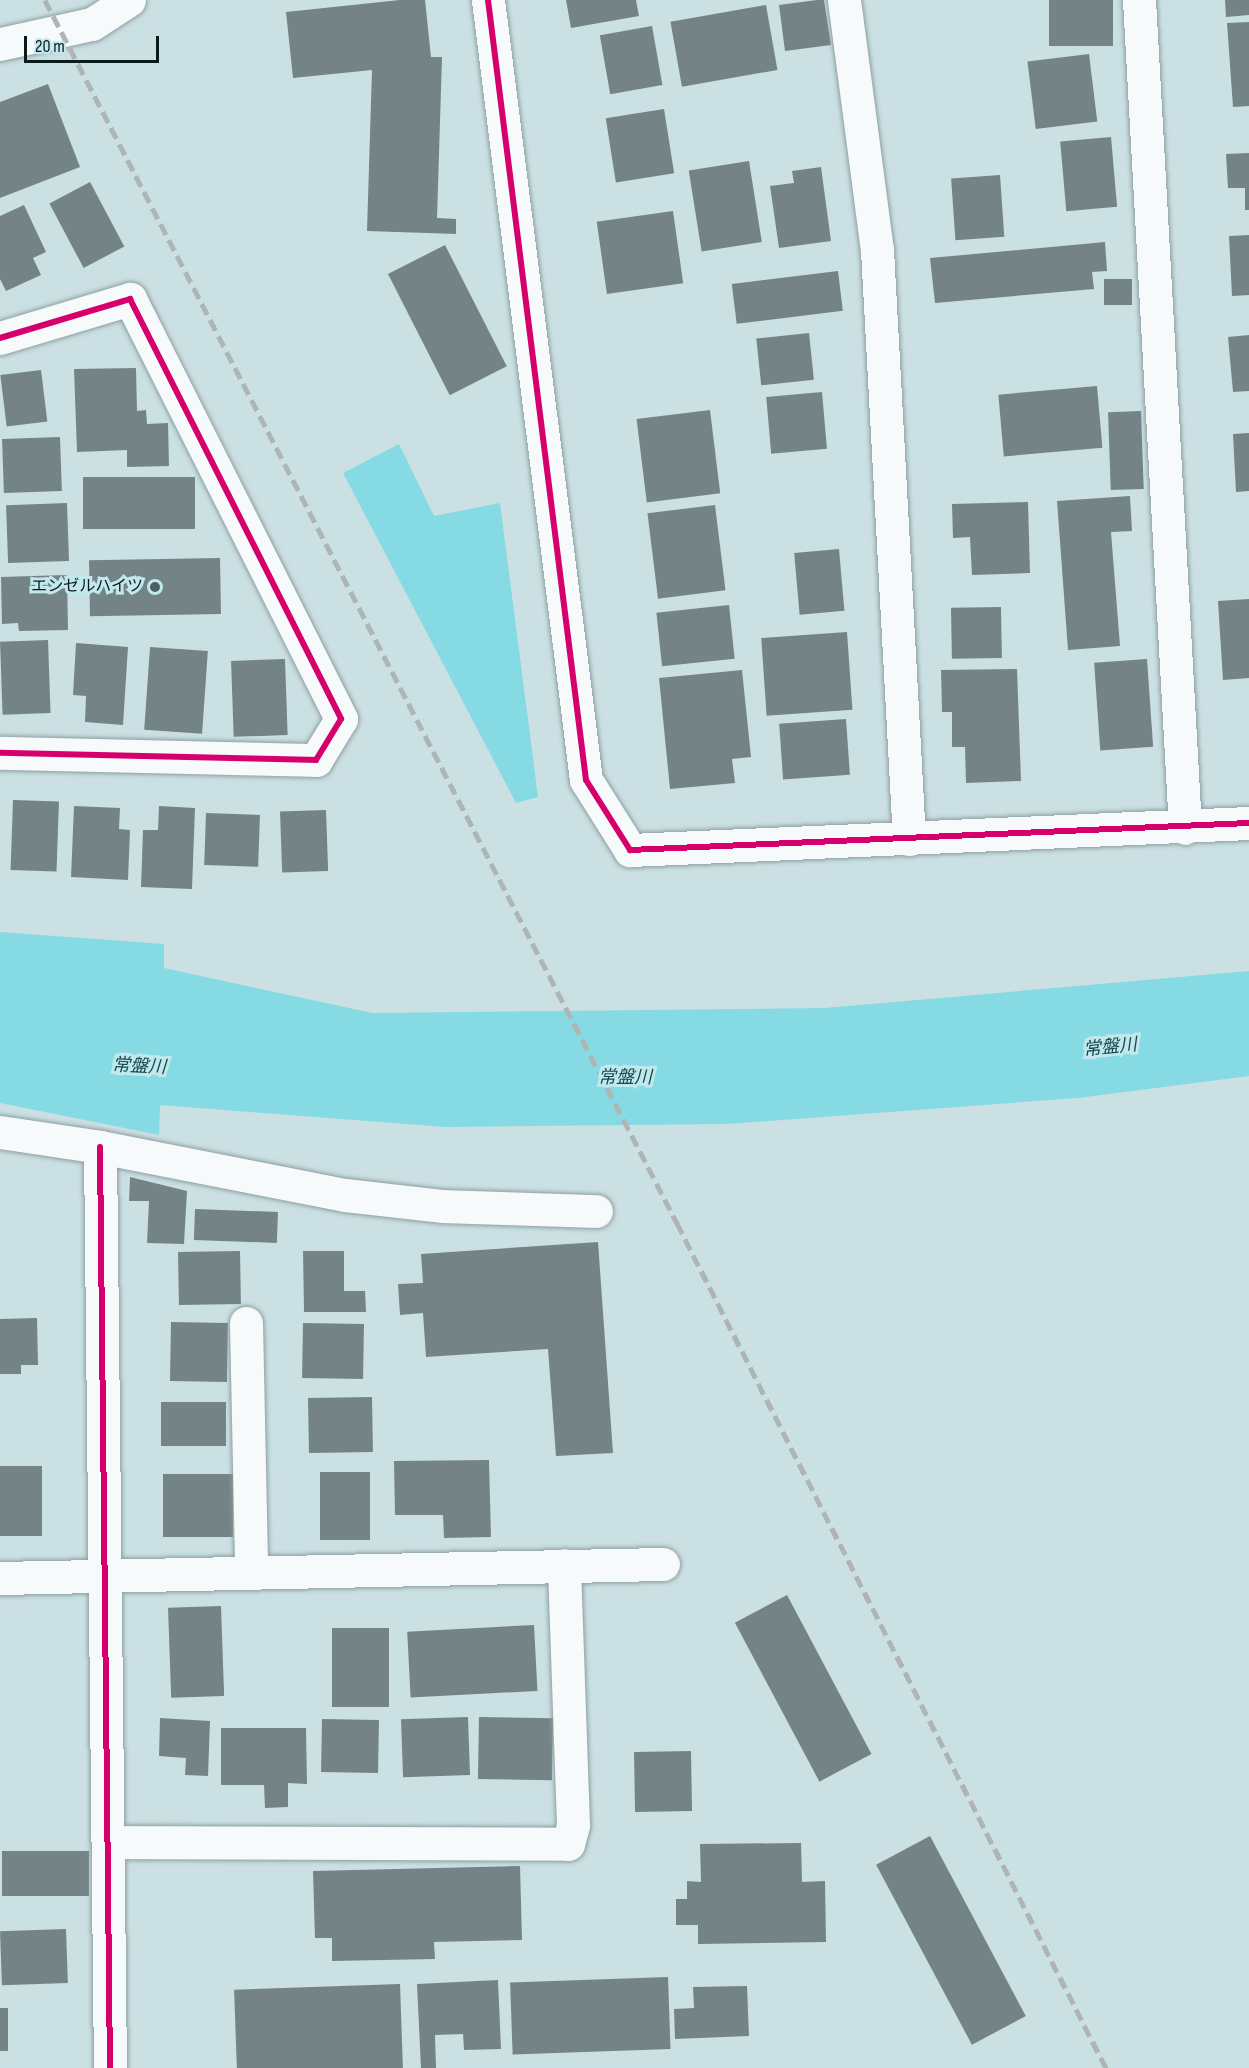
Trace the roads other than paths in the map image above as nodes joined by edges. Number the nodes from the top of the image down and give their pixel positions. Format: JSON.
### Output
{"nodes":[{"id":1,"x":129,"y":0,"type":"edge"},
{"id":2,"x":488,"y":0,"type":"edge"},
{"id":3,"x":844,"y":0,"type":"edge"},
{"id":4,"x":1139,"y":0,"type":"edge"},
{"id":5,"x":0,"y":44,"type":"edge"},
{"id":6,"x":0,"y":339,"type":"edge"},
{"id":7,"x":0,"y":753,"type":"edge"},
{"id":8,"x":1249,"y":823,"type":"edge"},
{"id":9,"x":1185,"y":828,"type":"junction"},
{"id":10,"x":909,"y":839,"type":"junction"},
{"id":11,"x":0,"y":1132,"type":"edge"},
{"id":12,"x":100,"y":1147,"type":"junction"},
{"id":13,"x":596,"y":1211,"type":"dead end"},
{"id":14,"x":246,"y":1323,"type":"dead end"},
{"id":15,"x":663,"y":1564,"type":"dead end"},
{"id":16,"x":564,"y":1565,"type":"junction"},
{"id":17,"x":251,"y":1571,"type":"junction"},
{"id":18,"x":105,"y":1577,"type":"junction"},
{"id":19,"x":0,"y":1578,"type":"edge"},
{"id":20,"x":108,"y":1842,"type":"junction"},
{"id":21,"x":110,"y":2068,"type":"edge"}],
"edges":[{"from":1,"to":5,"type":"street"},
{"from":2,"to":10,"type":"street"},
{"from":3,"to":10,"type":"street"},
{"from":4,"to":9,"type":"street"},
{"from":6,"to":7,"type":"street"},
{"from":8,"to":9,"type":"street"},
{"from":9,"to":10,"type":"street"},
{"from":11,"to":12,"type":"street"},
{"from":12,"to":13,"type":"street"},
{"from":12,"to":18,"type":"street"},
{"from":14,"to":17,"type":"street"},
{"from":15,"to":16,"type":"street"},
{"from":16,"to":17,"type":"street"},
{"from":16,"to":20,"type":"street"},
{"from":17,"to":18,"type":"street"},
{"from":18,"to":19,"type":"street"},
{"from":18,"to":20,"type":"street"},
{"from":20,"to":21,"type":"street"}]}
